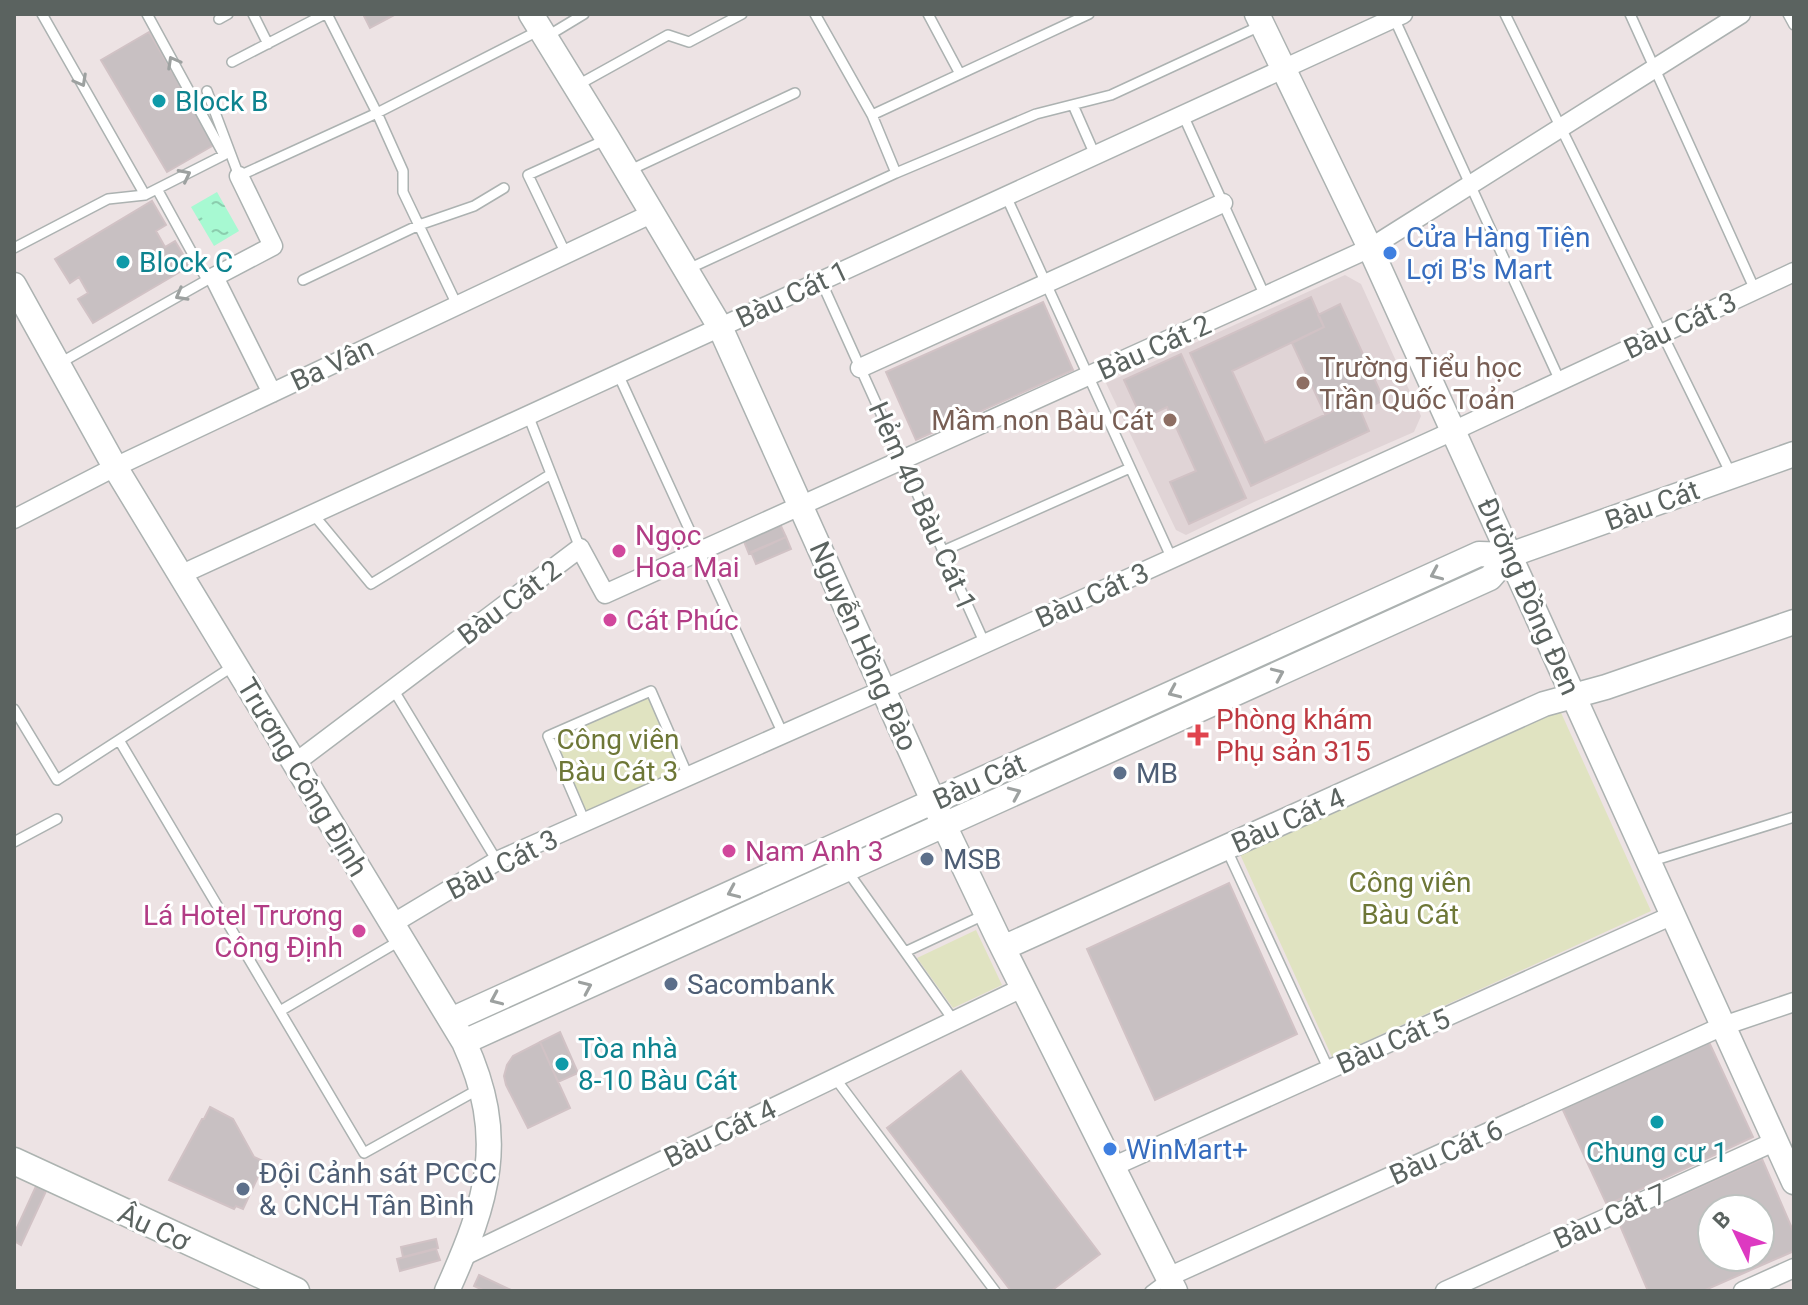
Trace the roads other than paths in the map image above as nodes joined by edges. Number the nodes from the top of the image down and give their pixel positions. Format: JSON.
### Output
{"nodes":[{"id":1,"x":42,"y":14,"type":"edge"},
{"id":2,"x":147,"y":14,"type":"edge"},
{"id":3,"x":253,"y":14,"type":"edge"},
{"id":4,"x":326,"y":14,"type":"edge"},
{"id":5,"x":584,"y":14,"type":"edge"},
{"id":6,"x":742,"y":14,"type":"edge"},
{"id":7,"x":815,"y":14,"type":"edge"},
{"id":8,"x":928,"y":14,"type":"edge"},
{"id":9,"x":1089,"y":14,"type":"edge"},
{"id":10,"x":1505,"y":14,"type":"edge"},
{"id":11,"x":1630,"y":14,"type":"edge"},
{"id":12,"x":1741,"y":14,"type":"edge"},
{"id":13,"x":1788,"y":14,"type":"edge"},
{"id":14,"x":1398,"y":16,"type":"edge"},
{"id":15,"x":1259,"y":17,"type":"edge"},
{"id":16,"x":1794,"y":25,"type":"edge"},
{"id":17,"x":539,"y":27,"type":"edge"},
{"id":18,"x":268,"y":44,"type":"junction"},
{"id":19,"x":232,"y":62,"type":"dead end"},
{"id":20,"x":1284,"y":68,"type":"junction"},
{"id":21,"x":1655,"y":69,"type":"junction"},
{"id":22,"x":960,"y":74,"type":"junction"},
{"id":23,"x":576,"y":86,"type":"junction"},
{"id":24,"x":207,"y":91,"type":"dead end"},
{"id":25,"x":795,"y":93,"type":"dead end"},
{"id":26,"x":1073,"y":105,"type":"junction"},
{"id":27,"x":377,"y":113,"type":"junction"},
{"id":28,"x":872,"y":115,"type":"junction"},
{"id":29,"x":1183,"y":115,"type":"junction"},
{"id":30,"x":1561,"y":128,"type":"junction"},
{"id":31,"x":608,"y":139,"type":"junction"},
{"id":32,"x":1095,"y":155,"type":"junction"},
{"id":33,"x":628,"y":171,"type":"junction"},
{"id":34,"x":896,"y":173,"type":"junction"},
{"id":35,"x":239,"y":176,"type":"junction"},
{"id":36,"x":1470,"y":185,"type":"junction"},
{"id":37,"x":504,"y":188,"type":"dead end"},
{"id":38,"x":157,"y":189,"type":"junction"},
{"id":39,"x":145,"y":195,"type":"junction"},
{"id":40,"x":1006,"y":196,"type":"junction"},
{"id":41,"x":1223,"y":203,"type":"junction"},
{"id":42,"x":653,"y":213,"type":"junction"},
{"id":43,"x":419,"y":225,"type":"junction"},
{"id":44,"x":14,"y":248,"type":"edge"},
{"id":45,"x":1370,"y":248,"type":"junction"},
{"id":46,"x":566,"y":254,"type":"junction"},
{"id":47,"x":686,"y":270,"type":"junction"},
{"id":48,"x":1794,"y":272,"type":"edge"},
{"id":49,"x":303,"y":280,"type":"dead end"},
{"id":50,"x":821,"y":281,"type":"junction"},
{"id":51,"x":1046,"y":283,"type":"junction"},
{"id":52,"x":14,"y":285,"type":"edge"},
{"id":53,"x":1755,"y":290,"type":"junction"},
{"id":54,"x":1265,"y":296,"type":"junction"},
{"id":55,"x":457,"y":305,"type":"junction"},
{"id":56,"x":720,"y":327,"type":"junction"},
{"id":57,"x":1662,"y":333,"type":"junction"},
{"id":58,"x":58,"y":364,"type":"junction"},
{"id":59,"x":860,"y":368,"type":"junction"},
{"id":60,"x":618,"y":374,"type":"junction"},
{"id":61,"x":1088,"y":376,"type":"junction"},
{"id":62,"x":1560,"y":381,"type":"junction"},
{"id":63,"x":272,"y":393,"type":"junction"},
{"id":64,"x":528,"y":415,"type":"junction"},
{"id":65,"x":1453,"y":431,"type":"junction"},
{"id":66,"x":1794,"y":454,"type":"edge"},
{"id":67,"x":902,"y":461,"type":"junction"},
{"id":68,"x":115,"y":467,"type":"junction"},
{"id":69,"x":1130,"y":468,"type":"junction"},
{"id":70,"x":551,"y":474,"type":"junction"},
{"id":71,"x":1732,"y":476,"type":"junction"},
{"id":72,"x":801,"y":507,"type":"junction"},
{"id":73,"x":313,"y":514,"type":"junction"},
{"id":74,"x":14,"y":519,"type":"edge"},
{"id":75,"x":580,"y":548,"type":"junction"},
{"id":76,"x":943,"y":551,"type":"junction"},
{"id":77,"x":699,"y":552,"type":"junction"},
{"id":78,"x":1510,"y":555,"type":"junction"},
{"id":79,"x":1172,"y":559,"type":"junction"},
{"id":80,"x":180,"y":575,"type":"junction"},
{"id":81,"x":1794,"y":622,"type":"edge"},
{"id":82,"x":985,"y":644,"type":"junction"},
{"id":83,"x":235,"y":665,"type":"junction"},
{"id":84,"x":1224,"y":670,"type":"junction"},
{"id":85,"x":393,"y":689,"type":"junction"},
{"id":86,"x":885,"y":689,"type":"junction"},
{"id":87,"x":1234,"y":693,"type":"junction"},
{"id":88,"x":1574,"y":696,"type":"junction"},
{"id":89,"x":14,"y":709,"type":"edge"},
{"id":90,"x":783,"y":734,"type":"junction"},
{"id":91,"x":119,"y":740,"type":"junction"},
{"id":92,"x":295,"y":763,"type":"junction"},
{"id":93,"x":688,"y":776,"type":"junction"},
{"id":94,"x":934,"y":801,"type":"junction"},
{"id":95,"x":1794,"y":817,"type":"edge"},
{"id":96,"x":57,"y":819,"type":"dead end"},
{"id":97,"x":585,"y":822,"type":"junction"},
{"id":98,"x":944,"y":825,"type":"junction"},
{"id":99,"x":15,"y":839,"type":"edge"},
{"id":100,"x":1226,"y":848,"type":"junction"},
{"id":101,"x":497,"y":861,"type":"junction"},
{"id":102,"x":1649,"y":862,"type":"junction"},
{"id":103,"x":846,"y":870,"type":"junction"},
{"id":104,"x":694,"y":909,"type":"junction"},
{"id":105,"x":986,"y":914,"type":"junction"},
{"id":106,"x":1673,"y":915,"type":"junction"},
{"id":107,"x":397,"y":932,"type":"junction"},
{"id":108,"x":705,"y":933,"type":"junction"},
{"id":109,"x":1003,"y":948,"type":"junction"},
{"id":110,"x":905,"y":952,"type":"junction"},
{"id":111,"x":1022,"y":988,"type":"junction"},
{"id":112,"x":1794,"y":1002,"type":"edge"},
{"id":113,"x":280,"y":1011,"type":"junction"},
{"id":114,"x":451,"y":1020,"type":"junction"},
{"id":115,"x":954,"y":1021,"type":"junction"},
{"id":116,"x":1723,"y":1026,"type":"junction"},
{"id":117,"x":464,"y":1042,"type":"junction"},
{"id":118,"x":1329,"y":1070,"type":"junction"},
{"id":119,"x":835,"y":1078,"type":"junction"},
{"id":120,"x":482,"y":1087,"type":"junction"},
{"id":121,"x":1776,"y":1141,"type":"junction"},
{"id":122,"x":14,"y":1161,"type":"edge"},
{"id":123,"x":1112,"y":1167,"type":"junction"},
{"id":124,"x":1793,"y":1179,"type":"edge"},
{"id":125,"x":462,"y":1257,"type":"junction"},
{"id":126,"x":1794,"y":1268,"type":"edge"},
{"id":127,"x":1164,"y":1286,"type":"edge"},
{"id":128,"x":296,"y":1291,"type":"edge"},
{"id":129,"x":447,"y":1291,"type":"edge"},
{"id":130,"x":995,"y":1291,"type":"edge"},
{"id":131,"x":1445,"y":1291,"type":"edge"},
{"id":132,"x":1743,"y":1291,"type":"edge"}],
"edges":[{"from":1,"to":39,"type":"lane","one_way":true},
{"from":38,"to":2,"type":"lane","one_way":true},
{"from":3,"to":18,"type":"lane"},
{"from":4,"to":18,"type":"lane"},
{"from":4,"to":27,"type":"lane"},
{"from":5,"to":17,"type":"lane"},
{"from":6,"to":23,"type":"lane"},
{"from":7,"to":28,"type":"lane"},
{"from":8,"to":22,"type":"lane"},
{"from":9,"to":22,"type":"lane"},
{"from":10,"to":30,"type":"lane"},
{"from":11,"to":21,"type":"lane"},
{"from":12,"to":21,"type":"street","name":"Bàu Cát 2"},
{"from":13,"to":16,"type":"lane"},
{"from":14,"to":20,"type":"street","name":"Bàu Cát 1"},
{"from":14,"to":36,"type":"lane"},
{"from":15,"to":20,"type":"street","name":"Đường Đồng Đen"},
{"from":15,"to":26,"type":"lane"},
{"from":17,"to":23,"type":"street","name":"Nguyễn Hồng Đào"},
{"from":17,"to":27,"type":"lane"},
{"from":18,"to":19,"type":"lane"},
{"from":20,"to":29,"type":"street","name":"Bàu Cát 1"},
{"from":20,"to":45,"type":"street","name":"Đường Đồng Đen"},
{"from":21,"to":30,"type":"street","name":"Bàu Cát 2"},
{"from":21,"to":53,"type":"lane"},
{"from":22,"to":28,"type":"lane"},
{"from":23,"to":31,"type":"street","name":"Nguyễn Hồng Đào"},
{"from":24,"to":35,"type":"lane"},
{"from":25,"to":33,"type":"lane"},
{"from":26,"to":32,"type":"lane"},
{"from":26,"to":34,"type":"lane"},
{"from":27,"to":35,"type":"lane"},
{"from":27,"to":43,"type":"lane"},
{"from":28,"to":34,"type":"lane"},
{"from":29,"to":32,"type":"street","name":"Bàu Cát 1"},
{"from":29,"to":41,"type":"lane"},
{"from":30,"to":36,"type":"street","name":"Bàu Cát 2"},
{"from":30,"to":57,"type":"lane"},
{"from":31,"to":33,"type":"street","name":"Nguyễn Hồng Đào"},
{"from":31,"to":46,"type":"lane"},
{"from":32,"to":40,"type":"street","name":"Bàu Cát 1"},
{"from":33,"to":42,"type":"street","name":"Nguyễn Hồng Đào"},
{"from":34,"to":47,"type":"lane"},
{"from":35,"to":63,"type":"street"},
{"from":36,"to":45,"type":"street","name":"Bàu Cát 2"},
{"from":36,"to":62,"type":"lane"},
{"from":37,"to":43,"type":"lane"},
{"from":38,"to":39,"type":"lane"},
{"from":38,"to":58,"type":"lane","one_way":true},
{"from":39,"to":44,"type":"lane"},
{"from":40,"to":50,"type":"street","name":"Bàu Cát 1"},
{"from":40,"to":51,"type":"lane"},
{"from":41,"to":51,"type":"street","name":"Hẻm 40 Bàu Cát 1"},
{"from":41,"to":54,"type":"lane"},
{"from":42,"to":46,"type":"street","name":"Ba Vân"},
{"from":42,"to":47,"type":"street","name":"Nguyễn Hồng Đào"},
{"from":43,"to":49,"type":"lane"},
{"from":43,"to":55,"type":"lane"},
{"from":45,"to":54,"type":"street","name":"Bàu Cát 2"},
{"from":45,"to":65,"type":"street","name":"Đường Đồng Đen"},
{"from":46,"to":55,"type":"street","name":"Ba Vân"},
{"from":47,"to":56,"type":"street","name":"Nguyễn Hồng Đào"},
{"from":48,"to":53,"type":"street","name":"Bàu Cát 3"},
{"from":50,"to":56,"type":"street","name":"Bàu Cát 1"},
{"from":50,"to":59,"type":"lane","name":"Hẻm 40 Bàu Cát 1"},
{"from":51,"to":59,"type":"street","name":"Hẻm 40 Bàu Cát 1"},
{"from":51,"to":61,"type":"lane"},
{"from":52,"to":58,"type":"street","name":"Trương Công Định"},
{"from":53,"to":57,"type":"street","name":"Bàu Cát 3"},
{"from":54,"to":61,"type":"street","name":"Bàu Cát 2"},
{"from":55,"to":63,"type":"street","name":"Ba Vân"},
{"from":56,"to":60,"type":"street","name":"Bàu Cát 1"},
{"from":56,"to":72,"type":"street","name":"Nguyễn Hồng Đào"},
{"from":57,"to":62,"type":"street","name":"Bàu Cát 3"},
{"from":57,"to":71,"type":"lane"},
{"from":58,"to":68,"type":"street","name":"Trương Công Định"},
{"from":59,"to":67,"type":"lane","name":"Hẻm 40 Bàu Cát 1"},
{"from":60,"to":64,"type":"street","name":"Bàu Cát 1"},
{"from":60,"to":77,"type":"lane"},
{"from":61,"to":67,"type":"street","name":"Bàu Cát 2"},
{"from":61,"to":69,"type":"lane"},
{"from":62,"to":65,"type":"street","name":"Bàu Cát 3"},
{"from":63,"to":68,"type":"street","name":"Ba Vân"},
{"from":64,"to":70,"type":"lane"},
{"from":64,"to":73,"type":"street","name":"Bàu Cát 1"},
{"from":65,"to":78,"type":"street","name":"Đường Đồng Đen"},
{"from":65,"to":79,"type":"street","name":"Bàu Cát 3"},
{"from":66,"to":71,"type":"street","name":"Bàu Cát"},
{"from":67,"to":72,"type":"street","name":"Bàu Cát 2"},
{"from":67,"to":76,"type":"lane","name":"Hẻm 40 Bàu Cát 1"},
{"from":68,"to":74,"type":"street","name":"Ba Vân"},
{"from":68,"to":80,"type":"street","name":"Trương Công Định"},
{"from":69,"to":76,"type":"lane"},
{"from":69,"to":79,"type":"lane"},
{"from":70,"to":73,"type":"lane"},
{"from":70,"to":75,"type":"lane"},
{"from":71,"to":78,"type":"street","name":"Bàu Cát"},
{"from":72,"to":77,"type":"street","name":"Bàu Cát 2"},
{"from":72,"to":86,"type":"street","name":"Nguyễn Hồng Đào"},
{"from":73,"to":80,"type":"street","name":"Bàu Cát 1"},
{"from":75,"to":77,"type":"street","name":"Bàu Cát 2"},
{"from":75,"to":85,"type":"street","name":"Bàu Cát 2"},
{"from":76,"to":82,"type":"lane","name":"Hẻm 40 Bàu Cát 1"},
{"from":77,"to":90,"type":"lane"},
{"from":78,"to":84,"type":"street","name":"Bàu Cát","one_way":true},
{"from":87,"to":78,"type":"street","name":"Bàu Cát","one_way":true},
{"from":78,"to":88,"type":"street","name":"Đường Đồng Đen"},
{"from":79,"to":82,"type":"street","name":"Bàu Cát 3"},
{"from":80,"to":83,"type":"street","name":"Trương Công Định"},
{"from":81,"to":88,"type":"street","name":"Bàu Cát 4"},
{"from":82,"to":86,"type":"street","name":"Bàu Cát 3"},
{"from":83,"to":91,"type":"lane"},
{"from":83,"to":92,"type":"street","name":"Trương Công Định"},
{"from":84,"to":87,"type":"street"},
{"from":84,"to":94,"type":"street","name":"Bàu Cát","one_way":true},
{"from":85,"to":92,"type":"street","name":"Bàu Cát 2"},
{"from":85,"to":101,"type":"lane"},
{"from":86,"to":90,"type":"street","name":"Bàu Cát 3"},
{"from":86,"to":94,"type":"street","name":"Nguyễn Hồng Đào"},
{"from":98,"to":87,"type":"street","name":"Bàu Cát","one_way":true},
{"from":88,"to":100,"type":"street","name":"Bàu Cát 4"},
{"from":88,"to":102,"type":"street","name":"Đường Đồng Đen"},
{"from":89,"to":91,"type":"lane"},
{"from":90,"to":93,"type":"street","name":"Bàu Cát 3"},
{"from":91,"to":113,"type":"lane"},
{"from":92,"to":107,"type":"street","name":"Trương Công Định"},
{"from":93,"to":97,"type":"street","name":"Bàu Cát 3"},
{"from":93,"to":97,"type":"lane"},
{"from":94,"to":98,"type":"street","name":"Nguyễn Hồng Đào"},
{"from":94,"to":104,"type":"street","name":"Bàu Cát","one_way":true},
{"from":95,"to":102,"type":"lane"},
{"from":96,"to":99,"type":"lane"},
{"from":97,"to":101,"type":"street","name":"Bàu Cát 3"},
{"from":98,"to":103,"type":"street","name":"Bàu Cát"},
{"from":98,"to":105,"type":"street","name":"Nguyễn Hồng Đào"},
{"from":100,"to":109,"type":"street","name":"Bàu Cát 4"},
{"from":100,"to":118,"type":"lane"},
{"from":101,"to":107,"type":"street","name":"Bàu Cát 3"},
{"from":102,"to":106,"type":"street","name":"Đường Đồng Đen"},
{"from":103,"to":108,"type":"street","name":"Bàu Cát"},
{"from":103,"to":110,"type":"lane"},
{"from":104,"to":108,"type":"street"},
{"from":104,"to":114,"type":"street","name":"Bàu Cát","one_way":true},
{"from":105,"to":109,"type":"street","name":"Nguyễn Hồng Đào"},
{"from":105,"to":110,"type":"lane"},
{"from":106,"to":116,"type":"street","name":"Đường Đồng Đen"},
{"from":106,"to":118,"type":"street","name":"Bàu Cát 5"},
{"from":107,"to":113,"type":"lane"},
{"from":107,"to":114,"type":"street","name":"Trương Công Định"},
{"from":117,"to":108,"type":"street","name":"Bàu Cát","one_way":true},
{"from":109,"to":111,"type":"street","name":"Nguyễn Hồng Đào"},
{"from":110,"to":115,"type":"lane"},
{"from":111,"to":115,"type":"street","name":"Bàu Cát 4"},
{"from":111,"to":123,"type":"street","name":"Nguyễn Hồng Đào"},
{"from":112,"to":116,"type":"street","name":"Bàu Cát 6"},
{"from":113,"to":120,"type":"lane"},
{"from":114,"to":117,"type":"street","name":"Trương Công Định"},
{"from":115,"to":119,"type":"street","name":"Bàu Cát 4"},
{"from":116,"to":121,"type":"street","name":"Đường Đồng Đen"},
{"from":116,"to":127,"type":"street","name":"Bàu Cát 6"},
{"from":117,"to":120,"type":"street","name":"Trương Công Định"},
{"from":118,"to":123,"type":"street","name":"Bàu Cát 5"},
{"from":119,"to":125,"type":"street","name":"Bàu Cát 4"},
{"from":119,"to":130,"type":"lane"},
{"from":120,"to":125,"type":"street","name":"Trương Công Định"},
{"from":121,"to":124,"type":"street","name":"Đường Đồng Đen"},
{"from":121,"to":131,"type":"street","name":"Bàu Cát 7"},
{"from":122,"to":128,"type":"main road","name":"Âu Cơ"},
{"from":123,"to":127,"type":"street","name":"Nguyễn Hồng Đào"},
{"from":125,"to":129,"type":"street","name":"Trương Công Định"},
{"from":126,"to":132,"type":"street"}]}
